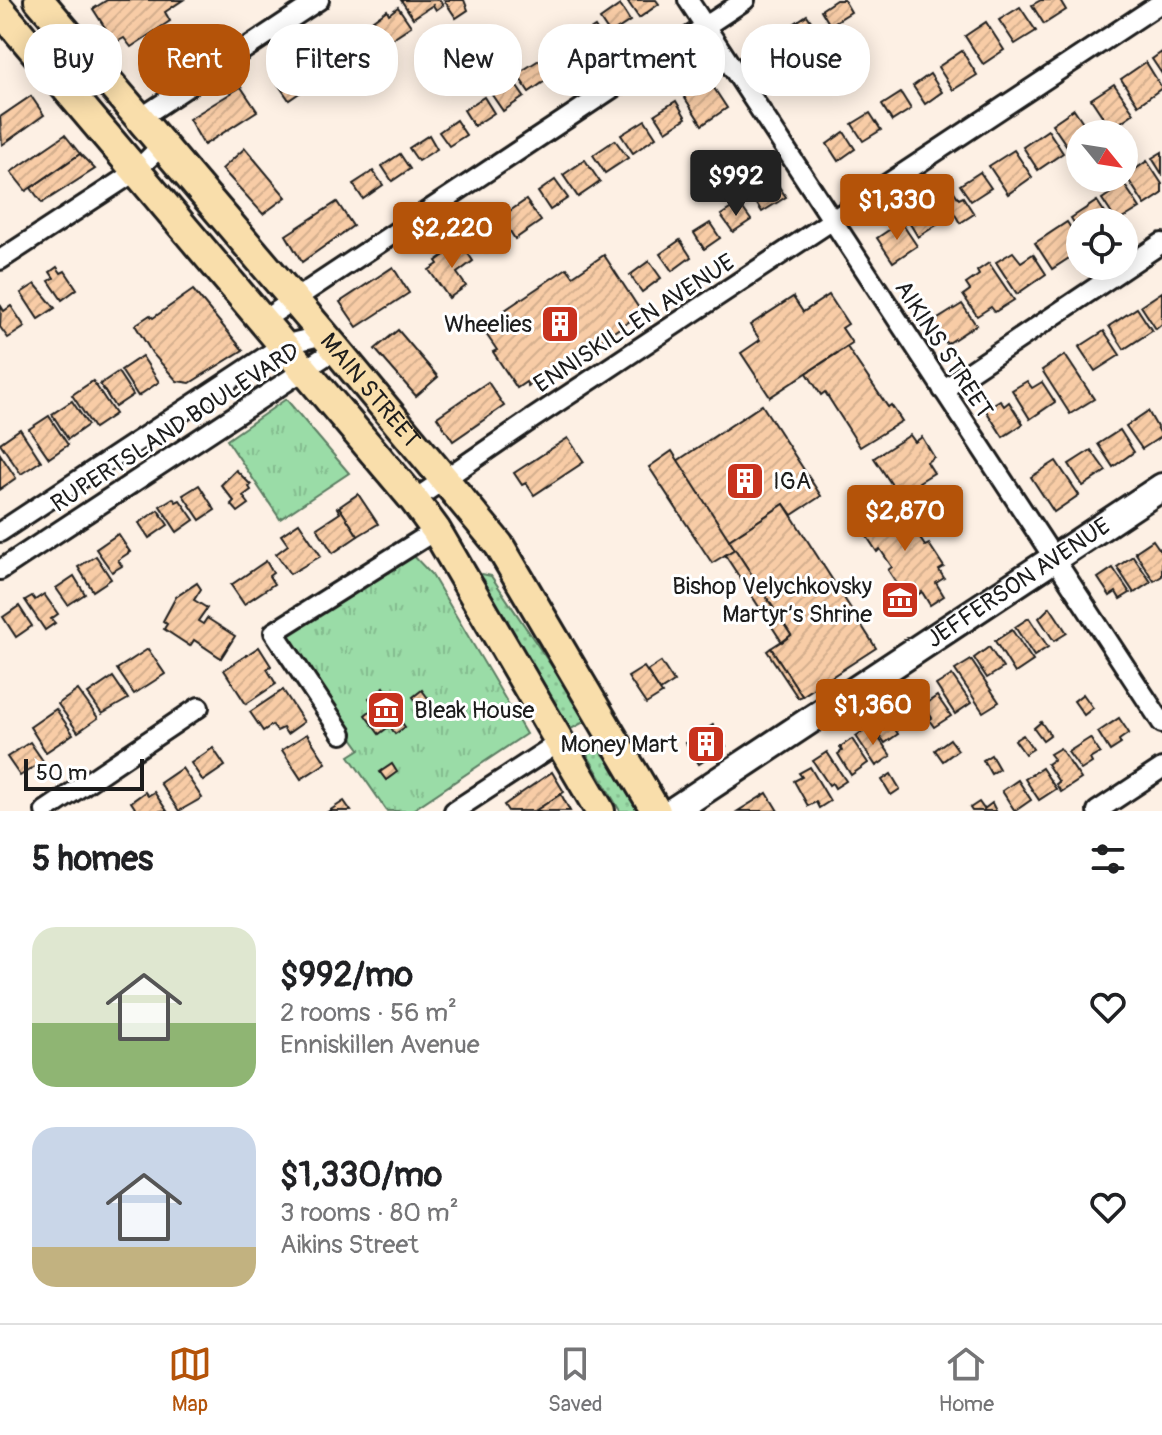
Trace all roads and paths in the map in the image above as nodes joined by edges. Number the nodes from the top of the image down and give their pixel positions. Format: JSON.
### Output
{"nodes":[{"id":1,"x":39,"y":0,"type":"edge"},
{"id":2,"x":319,"y":0,"type":"edge"},
{"id":3,"x":688,"y":0,"type":"edge"},
{"id":4,"x":745,"y":0,"type":"edge"},
{"id":5,"x":1162,"y":2,"type":"edge"},
{"id":6,"x":0,"y":10,"type":"edge"},
{"id":7,"x":704,"y":24,"type":"edge"},
{"id":8,"x":708,"y":24,"type":"edge"},
{"id":9,"x":725,"y":57,"type":"edge"},
{"id":10,"x":600,"y":96,"type":"edge"},
{"id":11,"x":139,"y":119,"type":"junction"},
{"id":12,"x":161,"y":146,"type":"junction"},
{"id":13,"x":136,"y":171,"type":"junction"},
{"id":14,"x":832,"y":221,"type":"junction"},
{"id":15,"x":1162,"y":243,"type":"edge"},
{"id":16,"x":0,"y":260,"type":"edge"},
{"id":17,"x":295,"y":300,"type":"junction"},
{"id":18,"x":262,"y":321,"type":"junction"},
{"id":19,"x":330,"y":342,"type":"junction"},
{"id":20,"x":283,"y":345,"type":"junction"},
{"id":21,"x":304,"y":371,"type":"junction"},
{"id":22,"x":943,"y":390,"type":"junction"},
{"id":23,"x":444,"y":479,"type":"junction"},
{"id":24,"x":1162,"y":487,"type":"edge"},
{"id":25,"x":414,"y":500,"type":"junction"},
{"id":26,"x":436,"y":530,"type":"junction"},
{"id":27,"x":0,"y":532,"type":"edge"},
{"id":28,"x":1054,"y":558,"type":"junction"},
{"id":29,"x":0,"y":570,"type":"edge"},
{"id":30,"x":465,"y":579,"type":"junction"},
{"id":31,"x":520,"y":581,"type":"junction"},
{"id":32,"x":199,"y":707,"type":"dead end"},
{"id":33,"x":1162,"y":723,"type":"edge"},
{"id":34,"x":342,"y":734,"type":"dead end"},
{"id":35,"x":561,"y":741,"type":"junction"},
{"id":36,"x":1162,"y":768,"type":"edge"},
{"id":37,"x":45,"y":811,"type":"edge"},
{"id":38,"x":454,"y":811,"type":"edge"},
{"id":39,"x":600,"y":811,"type":"edge"},
{"id":40,"x":656,"y":811,"type":"edge"},
{"id":41,"x":673,"y":811,"type":"edge"},
{"id":42,"x":1097,"y":811,"type":"edge"}],
"edges":[{"from":1,"to":11,"type":"main road","name":"MAIN STREET"},
{"from":2,"to":11,"type":"street"},
{"from":3,"to":7,"type":"street","name":"AIKINS STREET"},
{"from":4,"to":8,"type":"street"},
{"from":5,"to":14,"type":"street","name":"ENNISKILLEN AVENUE"},
{"from":6,"to":13,"type":"main road","name":"MAIN STREET"},
{"from":9,"to":14,"type":"street","name":"AIKINS STREET"},
{"from":10,"to":17,"type":"street"},
{"from":11,"to":12,"type":"main road","name":"MAIN STREET"},
{"from":12,"to":13,"type":"street"},
{"from":12,"to":17,"type":"main road","name":"MAIN STREET"},
{"from":13,"to":16,"type":"street"},
{"from":13,"to":18,"type":"main road","name":"MAIN STREET"},
{"from":14,"to":22,"type":"street","name":"AIKINS STREET"},
{"from":14,"to":23,"type":"street","name":"ENNISKILLEN AVENUE"},
{"from":15,"to":22,"type":"street"},
{"from":17,"to":18,"type":"street"},
{"from":17,"to":19,"type":"main road","name":"MAIN STREET"},
{"from":18,"to":20,"type":"main road","name":"MAIN STREET"},
{"from":19,"to":20,"type":"street","name":"RUPERTSLAND BOULEVARD"},
{"from":19,"to":21,"type":"street","name":"RUPERTSLAND BOULEVARD"},
{"from":19,"to":23,"type":"main road","name":"MAIN STREET"},
{"from":20,"to":21,"type":"main road","name":"MAIN STREET"},
{"from":20,"to":27,"type":"street","name":"RUPERTSLAND BOULEVARD"},
{"from":21,"to":25,"type":"main road","name":"MAIN STREET"},
{"from":21,"to":29,"type":"street","name":"RUPERTSLAND BOULEVARD"},
{"from":22,"to":28,"type":"street","name":"AIKINS STREET"},
{"from":23,"to":25,"type":"street","name":"ENNISKILLEN AVENUE"},
{"from":23,"to":31,"type":"main road","name":"MAIN STREET"},
{"from":24,"to":28,"type":"street","name":"JEFFERSON AVENUE"},
{"from":25,"to":26,"type":"main road","name":"MAIN STREET"},
{"from":26,"to":30,"type":"main road","name":"MAIN STREET"},
{"from":26,"to":34,"type":"street"},
{"from":28,"to":33,"type":"street","name":"AIKINS STREET"},
{"from":28,"to":41,"type":"street","name":"JEFFERSON AVENUE"},
{"from":30,"to":31,"type":"main road"},
{"from":30,"to":35,"type":"main road","name":"MAIN STREET"},
{"from":31,"to":40,"type":"main road","name":"MAIN STREET"},
{"from":32,"to":37,"type":"street"},
{"from":35,"to":38,"type":"street"},
{"from":35,"to":39,"type":"main road","name":"MAIN STREET"},
{"from":36,"to":42,"type":"street"}]}
